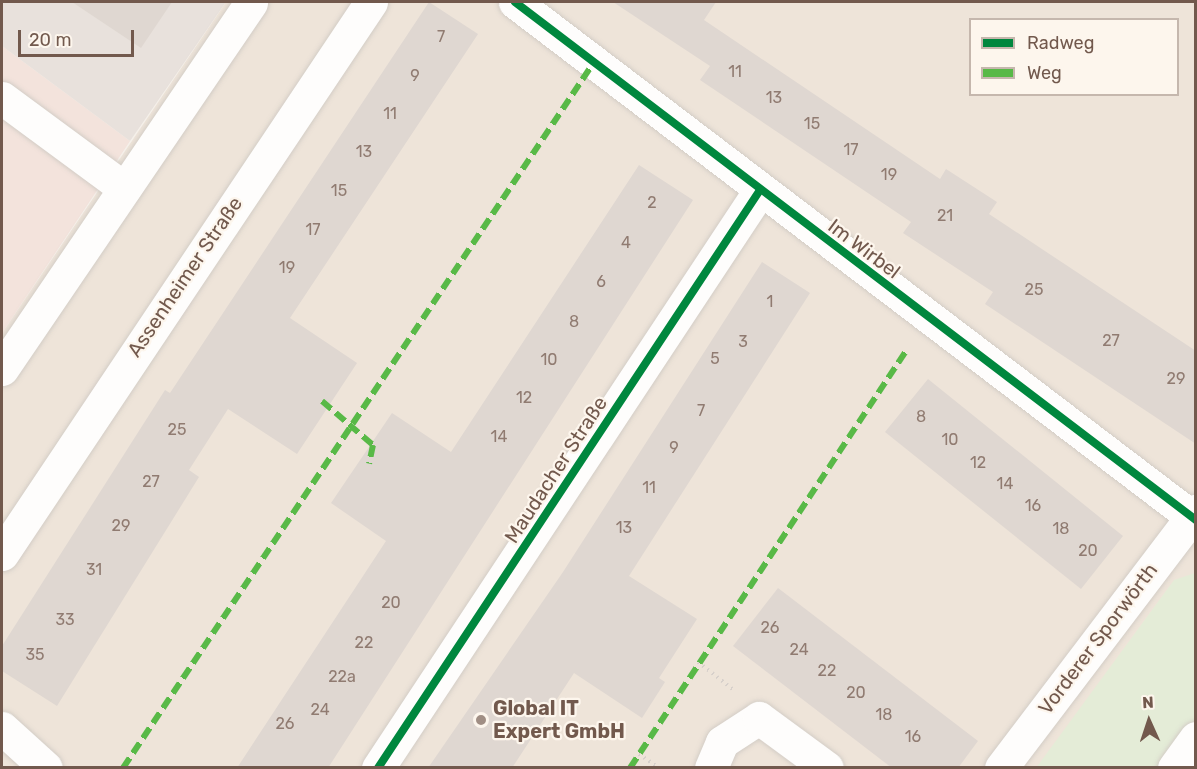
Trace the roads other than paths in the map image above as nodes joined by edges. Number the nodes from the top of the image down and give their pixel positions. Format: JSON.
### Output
{"nodes":[{"id":1,"x":251,"y":2,"type":"edge"},
{"id":2,"x":371,"y":2,"type":"edge"},
{"id":3,"x":515,"y":2,"type":"edge"},
{"id":4,"x":2,"y":98,"type":"edge"},
{"id":5,"x":124,"y":188,"type":"junction"},
{"id":6,"x":760,"y":190,"type":"junction"},
{"id":7,"x":2,"y":369,"type":"edge"},
{"id":8,"x":1194,"y":516,"type":"edge"},
{"id":9,"x":2,"y":554,"type":"edge"},
{"id":10,"x":2,"y":728,"type":"edge"},
{"id":11,"x":1196,"y":738,"type":"edge"},
{"id":12,"x":46,"y":768,"type":"edge"},
{"id":13,"x":378,"y":768,"type":"edge"},
{"id":14,"x":711,"y":768,"type":"edge"},
{"id":15,"x":826,"y":768,"type":"edge"},
{"id":16,"x":1001,"y":768,"type":"edge"},
{"id":17,"x":1174,"y":768,"type":"edge"}],
"edges":[{"from":1,"to":5,"type":"street"},
{"from":2,"to":9,"type":"street","name":"Assenheimer Straße"},
{"from":3,"to":6,"type":"street","name":"Im Wirbel"},
{"from":4,"to":5,"type":"street"},
{"from":5,"to":7,"type":"street"},
{"from":6,"to":8,"type":"street","name":"Im Wirbel"},
{"from":6,"to":13,"type":"street","name":"Maudacher Straße"},
{"from":8,"to":16,"type":"street","name":"Vorderer Sporwörth"},
{"from":10,"to":12,"type":"street"},
{"from":11,"to":17,"type":"street"},
{"from":14,"to":15,"type":"street"}]}
